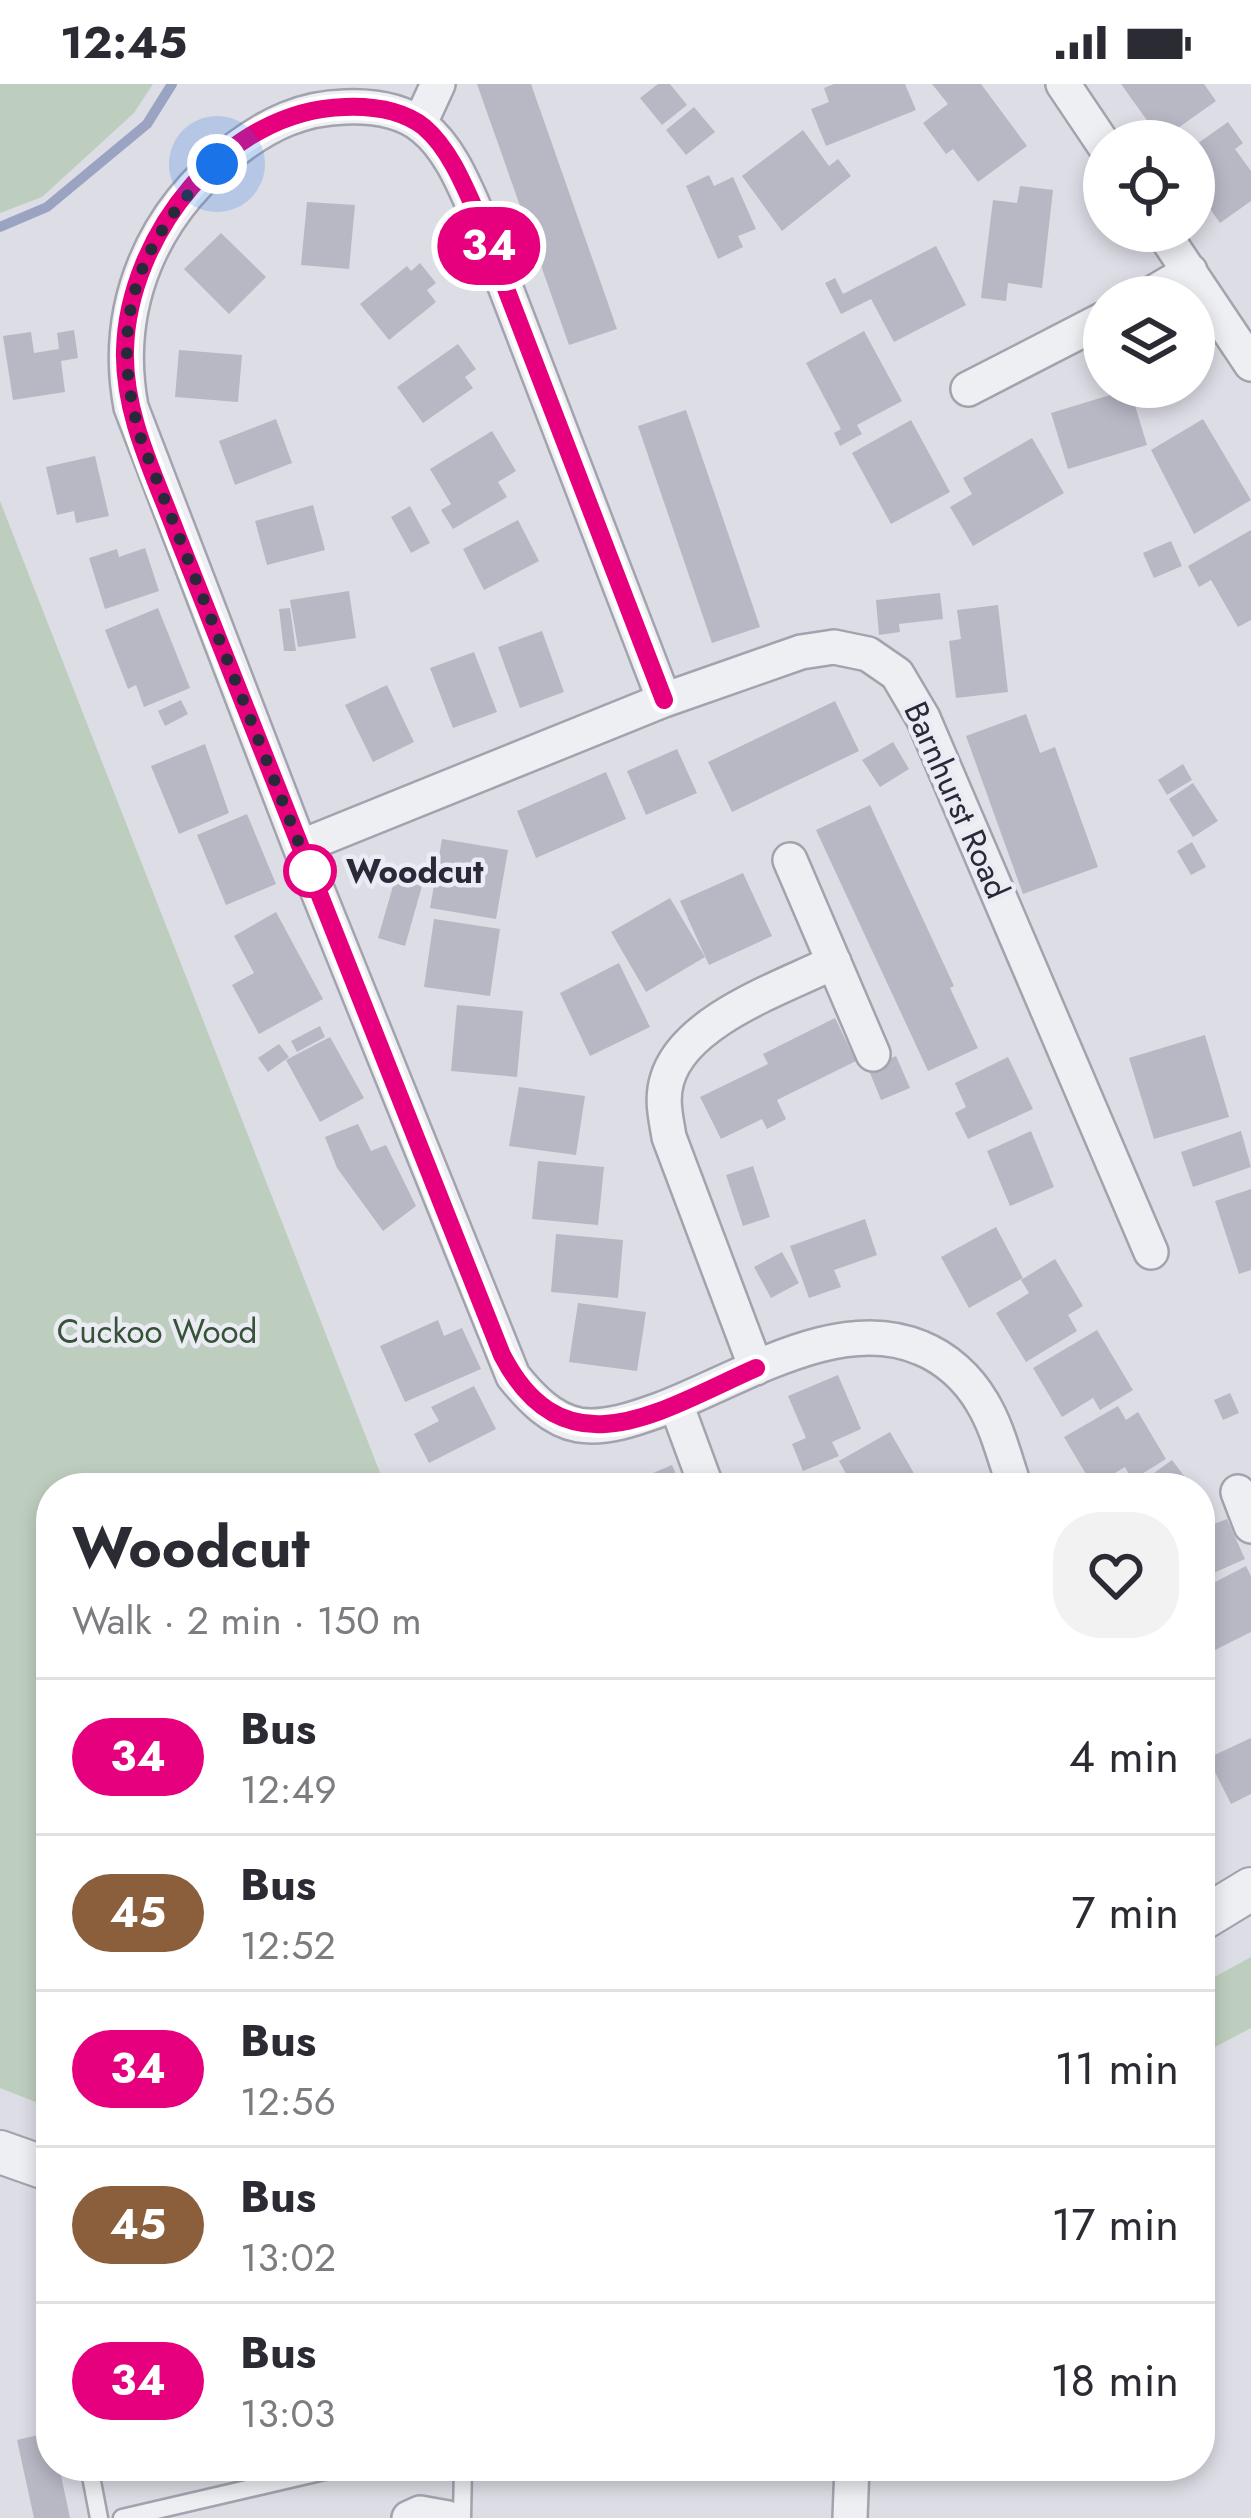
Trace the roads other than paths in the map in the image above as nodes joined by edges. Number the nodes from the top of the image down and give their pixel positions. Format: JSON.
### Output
{"nodes":[{"id":1,"x":438,"y":84,"type":"edge"},
{"id":2,"x":1063,"y":84,"type":"edge"},
{"id":3,"x":1087,"y":120,"type":"edge"},
{"id":4,"x":419,"y":123,"type":"junction"},
{"id":5,"x":1176,"y":252,"type":"edge"},
{"id":6,"x":1190,"y":272,"type":"junction"},
{"id":7,"x":1183,"y":276,"type":"edge"},
{"id":8,"x":1083,"y":330,"type":"edge"},
{"id":9,"x":1251,"y":364,"type":"edge"},
{"id":10,"x":968,"y":389,"type":"dead end"},
{"id":11,"x":664,"y":700,"type":"junction"},
{"id":12,"x":300,"y":847,"type":"junction"},
{"id":13,"x":790,"y":860,"type":"dead end"},
{"id":14,"x":834,"y":962,"type":"junction"},
{"id":15,"x":873,"y":1054,"type":"dead end"},
{"id":16,"x":1151,"y":1252,"type":"dead end"},
{"id":17,"x":756,"y":1368,"type":"junction"},
{"id":18,"x":676,"y":1404,"type":"junction"},
{"id":19,"x":701,"y":1473,"type":"edge"},
{"id":20,"x":1009,"y":1473,"type":"edge"},
{"id":21,"x":1238,"y":1492,"type":"dead end"},
{"id":22,"x":1251,"y":1526,"type":"edge"},
{"id":23,"x":1251,"y":1889,"type":"edge"},
{"id":24,"x":1215,"y":1911,"type":"edge"},
{"id":25,"x":0,"y":2152,"type":"edge"},
{"id":26,"x":36,"y":2165,"type":"edge"},
{"id":27,"x":92,"y":2481,"type":"edge"},
{"id":28,"x":281,"y":2481,"type":"edge"},
{"id":29,"x":463,"y":2481,"type":"edge"},
{"id":30,"x":851,"y":2481,"type":"edge"},
{"id":31,"x":99,"y":2518,"type":"edge"},
{"id":32,"x":122,"y":2518,"type":"edge"},
{"id":33,"x":409,"y":2518,"type":"edge"},
{"id":34,"x":448,"y":2518,"type":"edge"},
{"id":35,"x":462,"y":2518,"type":"edge"},
{"id":36,"x":850,"y":2518,"type":"edge"}],
"edges":[{"from":1,"to":4,"type":"street"},
{"from":2,"to":3,"type":"street"},
{"from":4,"to":11,"type":"street"},
{"from":4,"to":12,"type":"street"},
{"from":5,"to":6,"type":"street"},
{"from":6,"to":7,"type":"street"},
{"from":6,"to":9,"type":"street"},
{"from":8,"to":10,"type":"street"},
{"from":11,"to":12,"type":"street","name":"Barnhurst Road"},
{"from":11,"to":16,"type":"street","name":"Barnhurst Road"},
{"from":12,"to":18,"type":"street"},
{"from":13,"to":14,"type":"street"},
{"from":14,"to":15,"type":"street"},
{"from":14,"to":17,"type":"street"},
{"from":17,"to":18,"type":"street"},
{"from":17,"to":20,"type":"street"},
{"from":18,"to":19,"type":"street"},
{"from":21,"to":22,"type":"street"},
{"from":23,"to":24,"type":"street"},
{"from":25,"to":26,"type":"street"},
{"from":27,"to":31,"type":"lane"},
{"from":28,"to":32,"type":"lane"},
{"from":29,"to":35,"type":"lane"},
{"from":30,"to":36,"type":"street"},
{"from":33,"to":34,"type":"street"}]}
